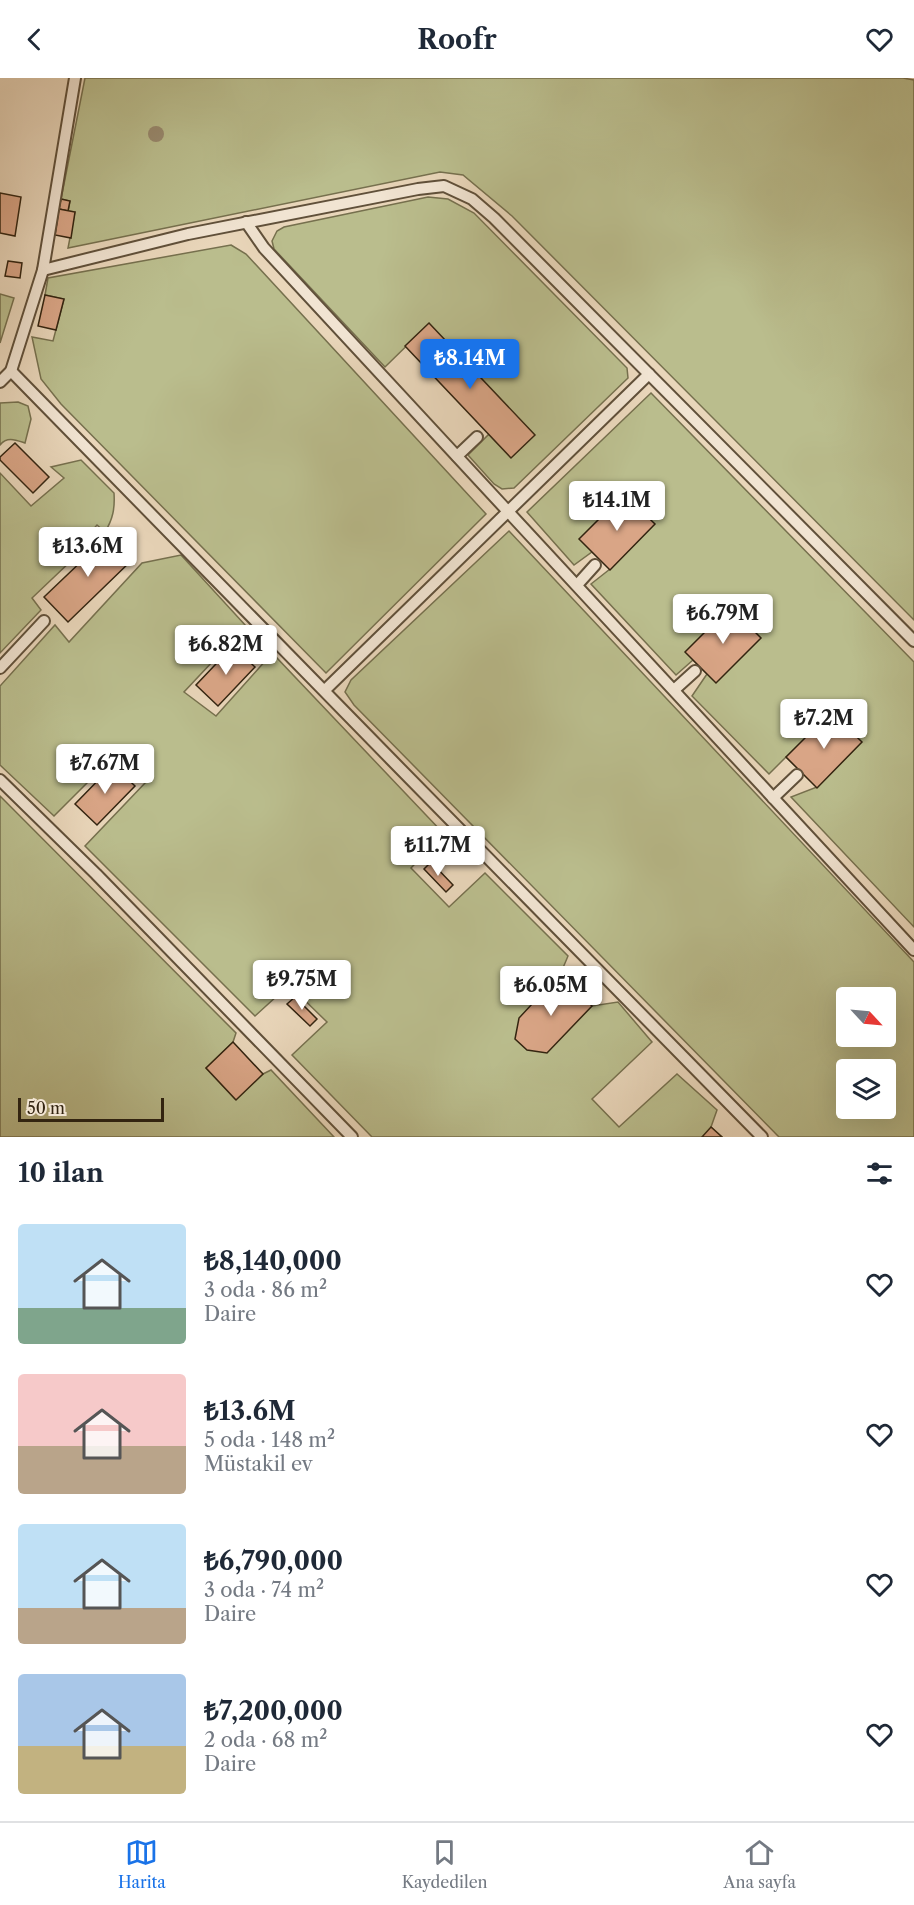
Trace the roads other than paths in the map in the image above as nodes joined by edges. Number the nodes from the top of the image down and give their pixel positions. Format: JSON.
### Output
{"nodes":[{"id":1,"x":75,"y":78,"type":"edge"},
{"id":2,"x":246,"y":222,"type":"junction"},
{"id":3,"x":43,"y":270,"type":"junction"},
{"id":4,"x":11,"y":371,"type":"junction"},
{"id":5,"x":649,"y":374,"type":"junction"},
{"id":6,"x":0,"y":382,"type":"edge"},
{"id":7,"x":477,"y":437,"type":"dead end"},
{"id":8,"x":457,"y":456,"type":"junction"},
{"id":9,"x":509,"y":510,"type":"junction"},
{"id":10,"x":595,"y":565,"type":"dead end"},
{"id":11,"x":577,"y":585,"type":"junction"},
{"id":12,"x":45,"y":621,"type":"dead end"},
{"id":13,"x":914,"y":641,"type":"edge"},
{"id":14,"x":0,"y":668,"type":"edge"},
{"id":15,"x":695,"y":671,"type":"dead end"},
{"id":16,"x":325,"y":690,"type":"junction"},
{"id":17,"x":674,"y":690,"type":"junction"},
{"id":18,"x":797,"y":775,"type":"dead end"},
{"id":19,"x":0,"y":780,"type":"edge"},
{"id":20,"x":773,"y":798,"type":"junction"},
{"id":21,"x":914,"y":950,"type":"edge"},
{"id":22,"x":352,"y":1137,"type":"edge"},
{"id":23,"x":762,"y":1137,"type":"edge"}],
"edges":[{"from":1,"to":3,"type":"lane"},
{"from":2,"to":3,"type":"lane"},
{"from":2,"to":5,"type":"lane"},
{"from":2,"to":8,"type":"lane"},
{"from":3,"to":4,"type":"lane"},
{"from":4,"to":6,"type":"lane"},
{"from":4,"to":16,"type":"lane"},
{"from":5,"to":9,"type":"lane"},
{"from":5,"to":13,"type":"lane"},
{"from":7,"to":8,"type":"lane"},
{"from":8,"to":9,"type":"lane"},
{"from":9,"to":11,"type":"lane"},
{"from":9,"to":16,"type":"lane"},
{"from":10,"to":11,"type":"lane"},
{"from":11,"to":17,"type":"lane"},
{"from":12,"to":14,"type":"lane"},
{"from":15,"to":17,"type":"lane"},
{"from":16,"to":23,"type":"lane"},
{"from":17,"to":20,"type":"lane"},
{"from":18,"to":20,"type":"lane"},
{"from":19,"to":22,"type":"lane"},
{"from":20,"to":21,"type":"lane"}]}
